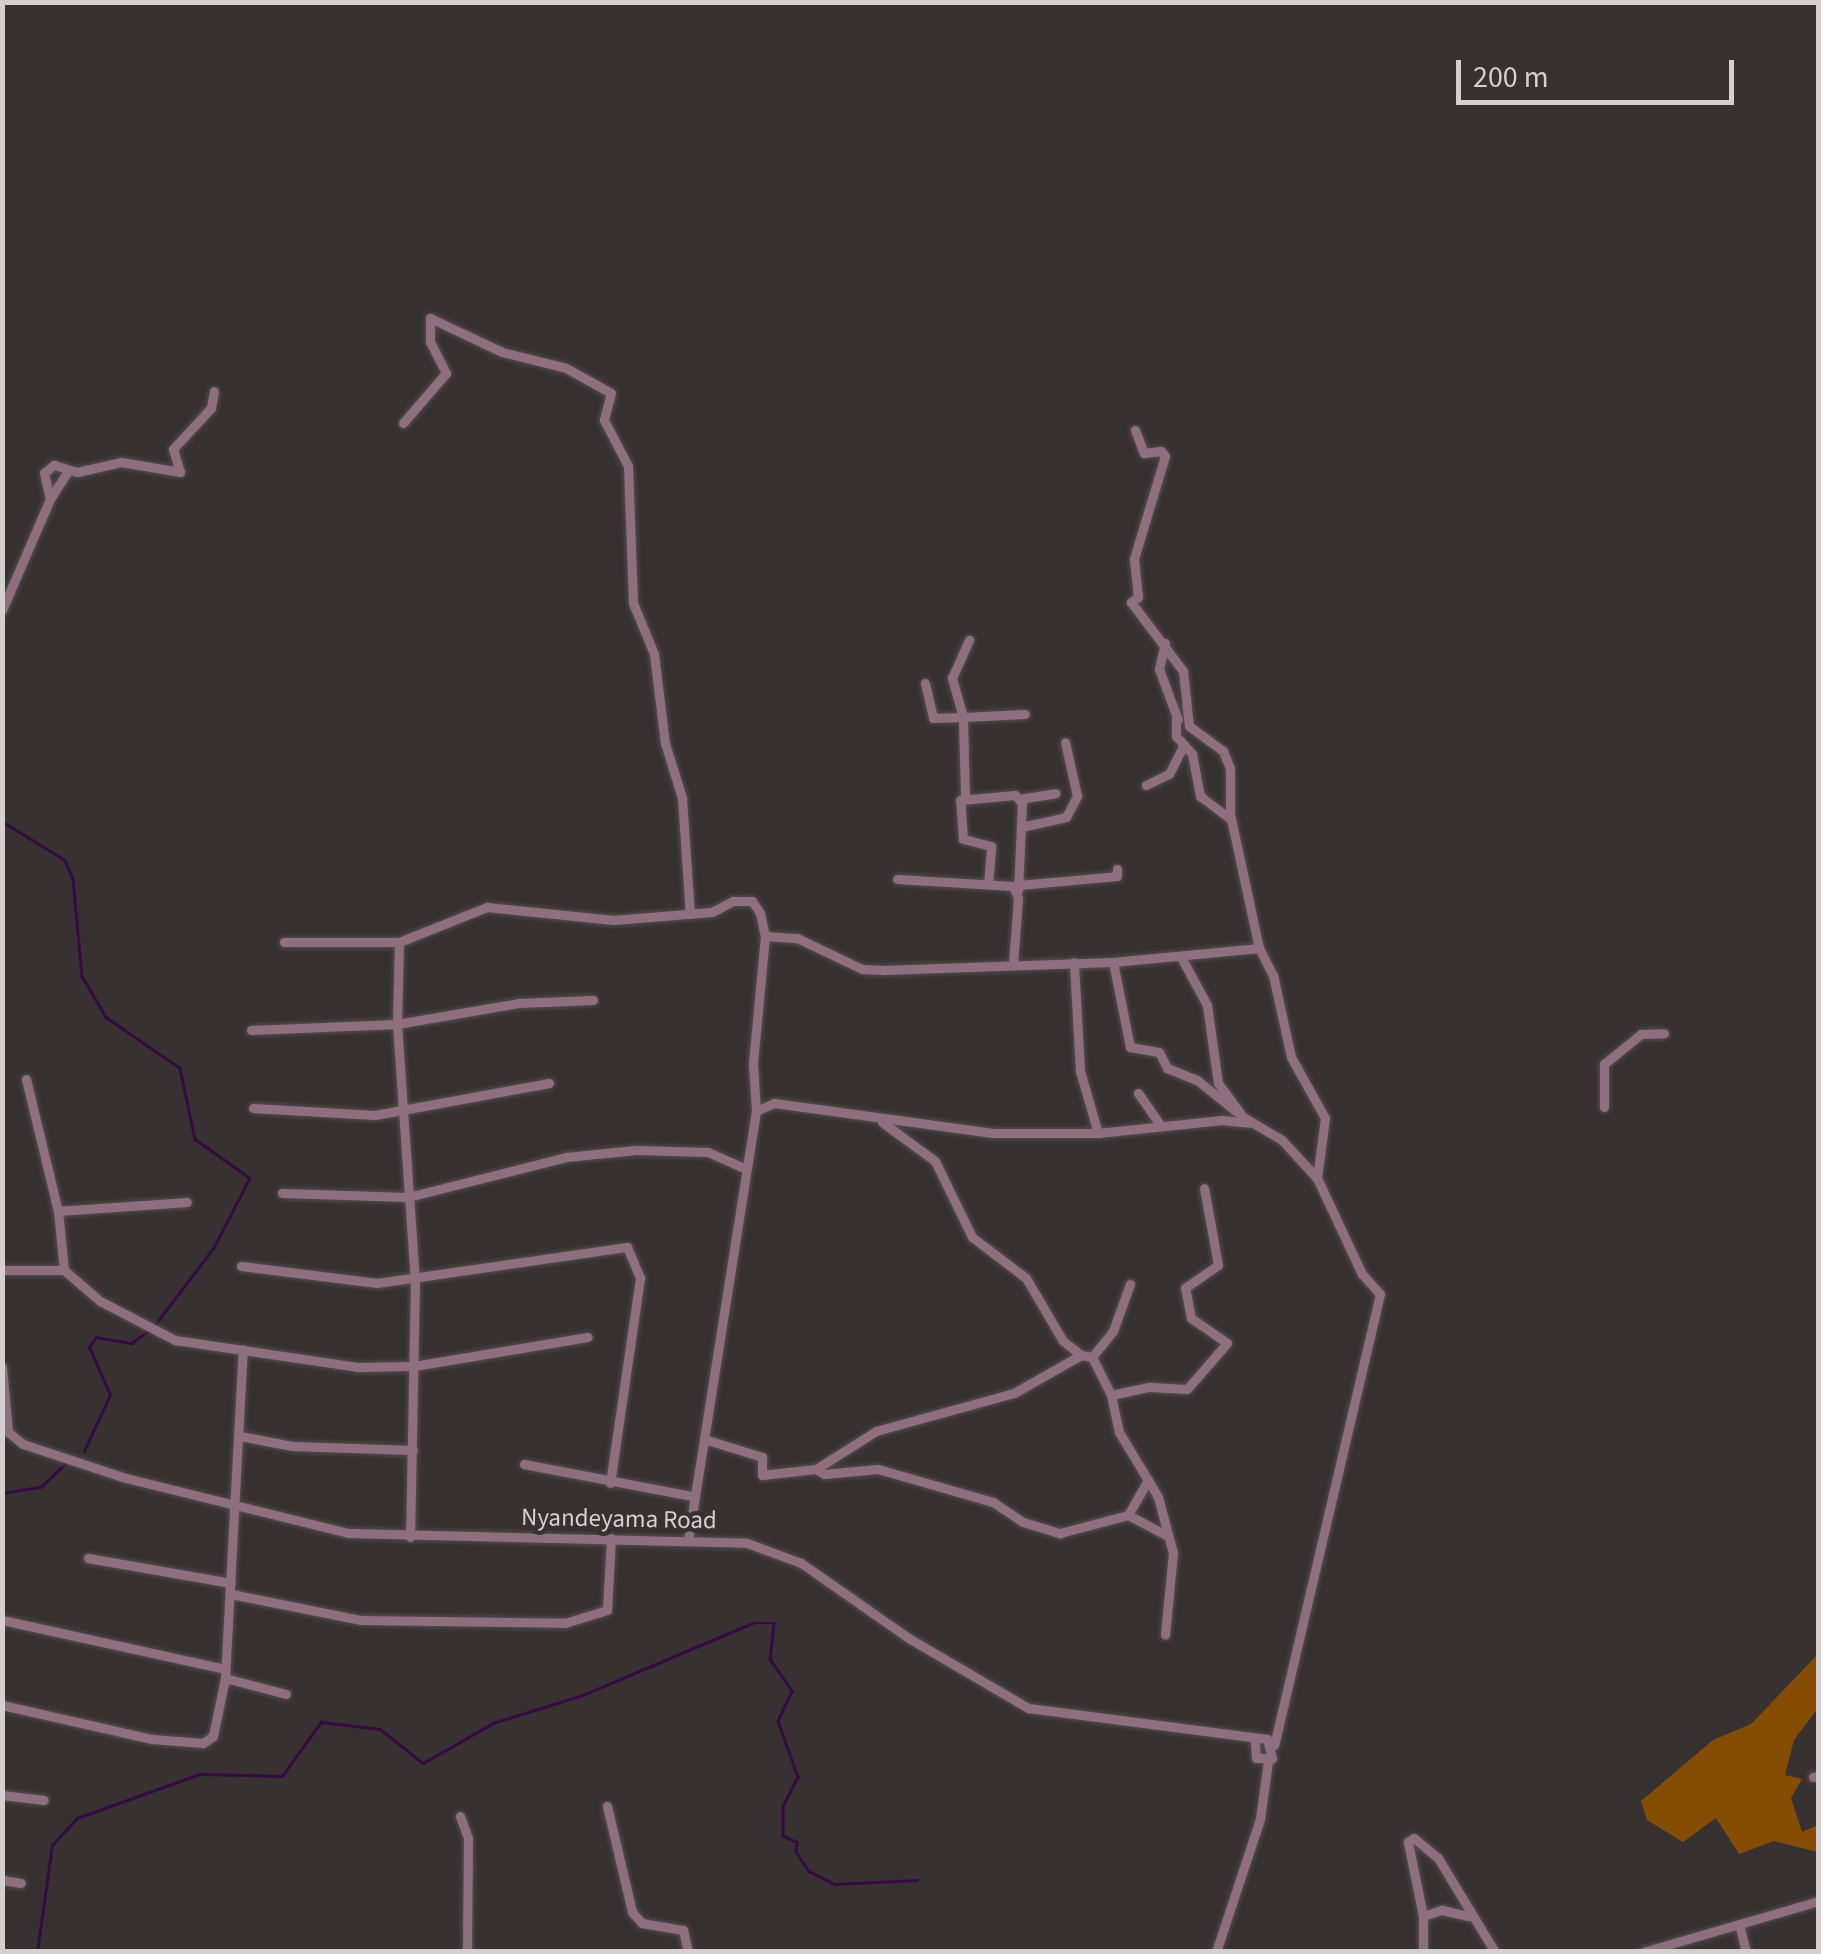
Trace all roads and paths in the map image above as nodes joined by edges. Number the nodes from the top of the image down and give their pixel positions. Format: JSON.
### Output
{"nodes":[{"id":1,"x":214,"y":390,"type":"dead end"},
{"id":2,"x":403,"y":423,"type":"dead end"},
{"id":3,"x":1135,"y":430,"type":"dead end"},
{"id":4,"x":68,"y":471,"type":"junction"},
{"id":5,"x":50,"y":499,"type":"junction"},
{"id":6,"x":2,"y":610,"type":"edge"},
{"id":7,"x":969,"y":640,"type":"dead end"},
{"id":8,"x":1165,"y":644,"type":"junction"},
{"id":9,"x":925,"y":683,"type":"dead end"},
{"id":10,"x":1025,"y":714,"type":"dead end"},
{"id":11,"x":963,"y":718,"type":"junction"},
{"id":12,"x":1176,"y":718,"type":"junction"},
{"id":13,"x":1190,"y":726,"type":"junction"},
{"id":14,"x":1065,"y":742,"type":"dead end"},
{"id":15,"x":1183,"y":746,"type":"junction"},
{"id":16,"x":1146,"y":785,"type":"dead end"},
{"id":17,"x":1056,"y":793,"type":"dead end"},
{"id":18,"x":965,"y":796,"type":"junction"},
{"id":19,"x":1019,"y":800,"type":"junction"},
{"id":20,"x":1231,"y":819,"type":"junction"},
{"id":21,"x":1021,"y":827,"type":"junction"},
{"id":22,"x":1117,"y":869,"type":"dead end"},
{"id":23,"x":897,"y":879,"type":"dead end"},
{"id":24,"x":988,"y":884,"type":"junction"},
{"id":25,"x":1018,"y":888,"type":"junction"},
{"id":26,"x":690,"y":914,"type":"junction"},
{"id":27,"x":764,"y":936,"type":"junction"},
{"id":28,"x":284,"y":942,"type":"dead end"},
{"id":29,"x":399,"y":942,"type":"junction"},
{"id":30,"x":1259,"y":948,"type":"junction"},
{"id":31,"x":1181,"y":956,"type":"junction"},
{"id":32,"x":1074,"y":962,"type":"junction"},
{"id":33,"x":1113,"y":962,"type":"junction"},
{"id":34,"x":1014,"y":964,"type":"junction"},
{"id":35,"x":592,"y":1000,"type":"dead end"},
{"id":36,"x":397,"y":1024,"type":"junction"},
{"id":37,"x":251,"y":1030,"type":"dead end"},
{"id":38,"x":1664,"y":1032,"type":"dead end"},
{"id":39,"x":26,"y":1079,"type":"dead end"},
{"id":40,"x":549,"y":1082,"type":"dead end"},
{"id":41,"x":1138,"y":1093,"type":"dead end"},
{"id":42,"x":1604,"y":1107,"type":"dead end"},
{"id":43,"x":253,"y":1108,"type":"dead end"},
{"id":44,"x":404,"y":1110,"type":"junction"},
{"id":45,"x":1147,"y":1110,"type":"junction"},
{"id":46,"x":756,"y":1111,"type":"junction"},
{"id":47,"x":1244,"y":1118,"type":"junction"},
{"id":48,"x":882,"y":1121,"type":"junction"},
{"id":49,"x":1255,"y":1124,"type":"junction"},
{"id":50,"x":1162,"y":1126,"type":"junction"},
{"id":51,"x":1143,"y":1128,"type":"junction"},
{"id":52,"x":1098,"y":1133,"type":"junction"},
{"id":53,"x":746,"y":1169,"type":"junction"},
{"id":54,"x":1317,"y":1178,"type":"junction"},
{"id":55,"x":1204,"y":1188,"type":"dead end"},
{"id":56,"x":282,"y":1193,"type":"dead end"},
{"id":57,"x":408,"y":1197,"type":"junction"},
{"id":58,"x":188,"y":1202,"type":"dead end"},
{"id":59,"x":58,"y":1211,"type":"junction"},
{"id":60,"x":241,"y":1266,"type":"dead end"},
{"id":61,"x":2,"y":1270,"type":"edge"},
{"id":62,"x":64,"y":1270,"type":"junction"},
{"id":63,"x":415,"y":1281,"type":"junction"},
{"id":64,"x":1130,"y":1284,"type":"dead end"},
{"id":65,"x":588,"y":1337,"type":"dead end"},
{"id":66,"x":243,"y":1349,"type":"junction"},
{"id":67,"x":1087,"y":1356,"type":"junction"},
{"id":68,"x":414,"y":1366,"type":"junction"},
{"id":69,"x":2,"y":1367,"type":"edge"},
{"id":70,"x":1111,"y":1396,"type":"junction"},
{"id":71,"x":5,"y":1433,"type":"edge"},
{"id":72,"x":240,"y":1436,"type":"junction"},
{"id":73,"x":704,"y":1439,"type":"junction"},
{"id":74,"x":413,"y":1450,"type":"junction"},
{"id":75,"x":524,"y":1464,"type":"dead end"},
{"id":76,"x":816,"y":1469,"type":"junction"},
{"id":77,"x":1148,"y":1480,"type":"junction"},
{"id":78,"x":610,"y":1483,"type":"junction"},
{"id":79,"x":691,"y":1496,"type":"junction"},
{"id":80,"x":237,"y":1509,"type":"junction"},
{"id":81,"x":1128,"y":1515,"type":"junction"},
{"id":82,"x":1166,"y":1535,"type":"junction"},
{"id":83,"x":410,"y":1538,"type":"junction"},
{"id":84,"x":610,"y":1538,"type":"junction"},
{"id":85,"x":688,"y":1538,"type":"junction"},
{"id":86,"x":88,"y":1558,"type":"dead end"},
{"id":87,"x":231,"y":1589,"type":"junction"},
{"id":88,"x":2,"y":1620,"type":"edge"},
{"id":89,"x":1165,"y":1634,"type":"dead end"},
{"id":90,"x":225,"y":1674,"type":"junction"},
{"id":91,"x":286,"y":1694,"type":"dead end"},
{"id":92,"x":2,"y":1705,"type":"edge"},
{"id":93,"x":1255,"y":1742,"type":"junction"},
{"id":94,"x":1274,"y":1745,"type":"junction"},
{"id":95,"x":1268,"y":1760,"type":"junction"},
{"id":96,"x":2,"y":1795,"type":"edge"},
{"id":97,"x":44,"y":1800,"type":"dead end"},
{"id":98,"x":607,"y":1806,"type":"dead end"},
{"id":99,"x":460,"y":1816,"type":"dead end"},
{"id":100,"x":2,"y":1880,"type":"edge"},
{"id":101,"x":20,"y":1883,"type":"dead end"},
{"id":102,"x":1818,"y":1901,"type":"edge"},
{"id":103,"x":1423,"y":1916,"type":"junction"},
{"id":104,"x":1470,"y":1917,"type":"junction"},
{"id":105,"x":1739,"y":1924,"type":"junction"},
{"id":106,"x":467,"y":1952,"type":"edge"},
{"id":107,"x":688,"y":1952,"type":"edge"},
{"id":108,"x":1216,"y":1952,"type":"edge"},
{"id":109,"x":1423,"y":1952,"type":"edge"},
{"id":110,"x":1495,"y":1952,"type":"edge"},
{"id":111,"x":1644,"y":1952,"type":"edge"},
{"id":112,"x":1746,"y":1952,"type":"edge"}],
"edges":[{"from":1,"to":4,"type":"street"},
{"from":2,"to":26,"type":"street"},
{"from":3,"to":8,"type":"street"},
{"from":4,"to":5,"type":"street"},
{"from":4,"to":5,"type":"street"},
{"from":5,"to":6,"type":"street"},
{"from":7,"to":11,"type":"street"},
{"from":8,"to":12,"type":"street"},
{"from":8,"to":13,"type":"street"},
{"from":9,"to":11,"type":"street"},
{"from":10,"to":11,"type":"street"},
{"from":11,"to":18,"type":"street"},
{"from":12,"to":13,"type":"street"},
{"from":12,"to":15,"type":"street"},
{"from":13,"to":20,"type":"street"},
{"from":14,"to":21,"type":"street"},
{"from":15,"to":16,"type":"street"},
{"from":15,"to":20,"type":"street"},
{"from":17,"to":19,"type":"street"},
{"from":18,"to":19,"type":"street"},
{"from":18,"to":24,"type":"street"},
{"from":19,"to":21,"type":"street"},
{"from":20,"to":30,"type":"street"},
{"from":21,"to":25,"type":"street"},
{"from":22,"to":25,"type":"street"},
{"from":23,"to":24,"type":"street"},
{"from":24,"to":25,"type":"street"},
{"from":25,"to":34,"type":"street"},
{"from":26,"to":27,"type":"street"},
{"from":26,"to":29,"type":"street"},
{"from":27,"to":34,"type":"street"},
{"from":27,"to":46,"type":"street"},
{"from":28,"to":29,"type":"street"},
{"from":29,"to":36,"type":"street"},
{"from":30,"to":31,"type":"street"},
{"from":30,"to":54,"type":"street"},
{"from":31,"to":33,"type":"street"},
{"from":31,"to":47,"type":"street"},
{"from":32,"to":33,"type":"street"},
{"from":32,"to":34,"type":"street"},
{"from":32,"to":52,"type":"street"},
{"from":33,"to":47,"type":"street"},
{"from":35,"to":36,"type":"street"},
{"from":36,"to":37,"type":"street"},
{"from":36,"to":44,"type":"street"},
{"from":38,"to":42,"type":"street"},
{"from":39,"to":59,"type":"street"},
{"from":40,"to":44,"type":"street"},
{"from":41,"to":45,"type":"street"},
{"from":43,"to":44,"type":"street"},
{"from":44,"to":57,"type":"street"},
{"from":45,"to":50,"type":"street"},
{"from":45,"to":51,"type":"street"},
{"from":46,"to":48,"type":"street"},
{"from":46,"to":53,"type":"street"},
{"from":47,"to":49,"type":"street"},
{"from":48,"to":52,"type":"street"},
{"from":48,"to":67,"type":"street"},
{"from":49,"to":50,"type":"street"},
{"from":49,"to":54,"type":"street"},
{"from":50,"to":51,"type":"street"},
{"from":51,"to":52,"type":"street"},
{"from":53,"to":57,"type":"street"},
{"from":53,"to":73,"type":"street"},
{"from":54,"to":94,"type":"street"},
{"from":55,"to":70,"type":"street"},
{"from":56,"to":57,"type":"street"},
{"from":57,"to":63,"type":"street"},
{"from":58,"to":59,"type":"street"},
{"from":59,"to":62,"type":"street"},
{"from":60,"to":63,"type":"street"},
{"from":61,"to":62,"type":"street"},
{"from":62,"to":66,"type":"street"},
{"from":63,"to":68,"type":"street"},
{"from":63,"to":78,"type":"street"},
{"from":64,"to":67,"type":"street"},
{"from":65,"to":68,"type":"street"},
{"from":66,"to":68,"type":"street"},
{"from":66,"to":72,"type":"street"},
{"from":67,"to":70,"type":"street"},
{"from":67,"to":76,"type":"street"},
{"from":68,"to":74,"type":"street"},
{"from":69,"to":71,"type":"street"},
{"from":70,"to":77,"type":"street"},
{"from":71,"to":80,"type":"street","name":"Nyandeyama Road"},
{"from":72,"to":74,"type":"street"},
{"from":72,"to":80,"type":"street"},
{"from":73,"to":76,"type":"street"},
{"from":73,"to":79,"type":"street"},
{"from":74,"to":83,"type":"street"},
{"from":75,"to":78,"type":"street"},
{"from":76,"to":81,"type":"street"},
{"from":77,"to":81,"type":"street"},
{"from":77,"to":82,"type":"street"},
{"from":78,"to":79,"type":"street"},
{"from":79,"to":85,"type":"street"},
{"from":80,"to":83,"type":"street","name":"Nyandeyama Road"},
{"from":80,"to":87,"type":"street"},
{"from":81,"to":82,"type":"street"},
{"from":82,"to":89,"type":"street"},
{"from":83,"to":84,"type":"street","name":"Nyandeyama Road"},
{"from":84,"to":85,"type":"street","name":"Nyandeyama Road"},
{"from":84,"to":87,"type":"street"},
{"from":85,"to":93,"type":"street","name":"Nyandeyama Road"},
{"from":86,"to":87,"type":"street"},
{"from":87,"to":90,"type":"street"},
{"from":88,"to":90,"type":"street"},
{"from":90,"to":91,"type":"street"},
{"from":90,"to":92,"type":"street"},
{"from":93,"to":94,"type":"street","name":"Nyandeyama Road"},
{"from":93,"to":95,"type":"street"},
{"from":94,"to":95,"type":"street"},
{"from":95,"to":108,"type":"street"},
{"from":96,"to":97,"type":"street"},
{"from":98,"to":107,"type":"street"},
{"from":99,"to":106,"type":"street"},
{"from":100,"to":101,"type":"street"},
{"from":102,"to":105,"type":"street"},
{"from":103,"to":104,"type":"street"},
{"from":103,"to":104,"type":"street"},
{"from":103,"to":109,"type":"street"},
{"from":104,"to":110,"type":"street"},
{"from":105,"to":111,"type":"street"},
{"from":105,"to":112,"type":"street"}]}
